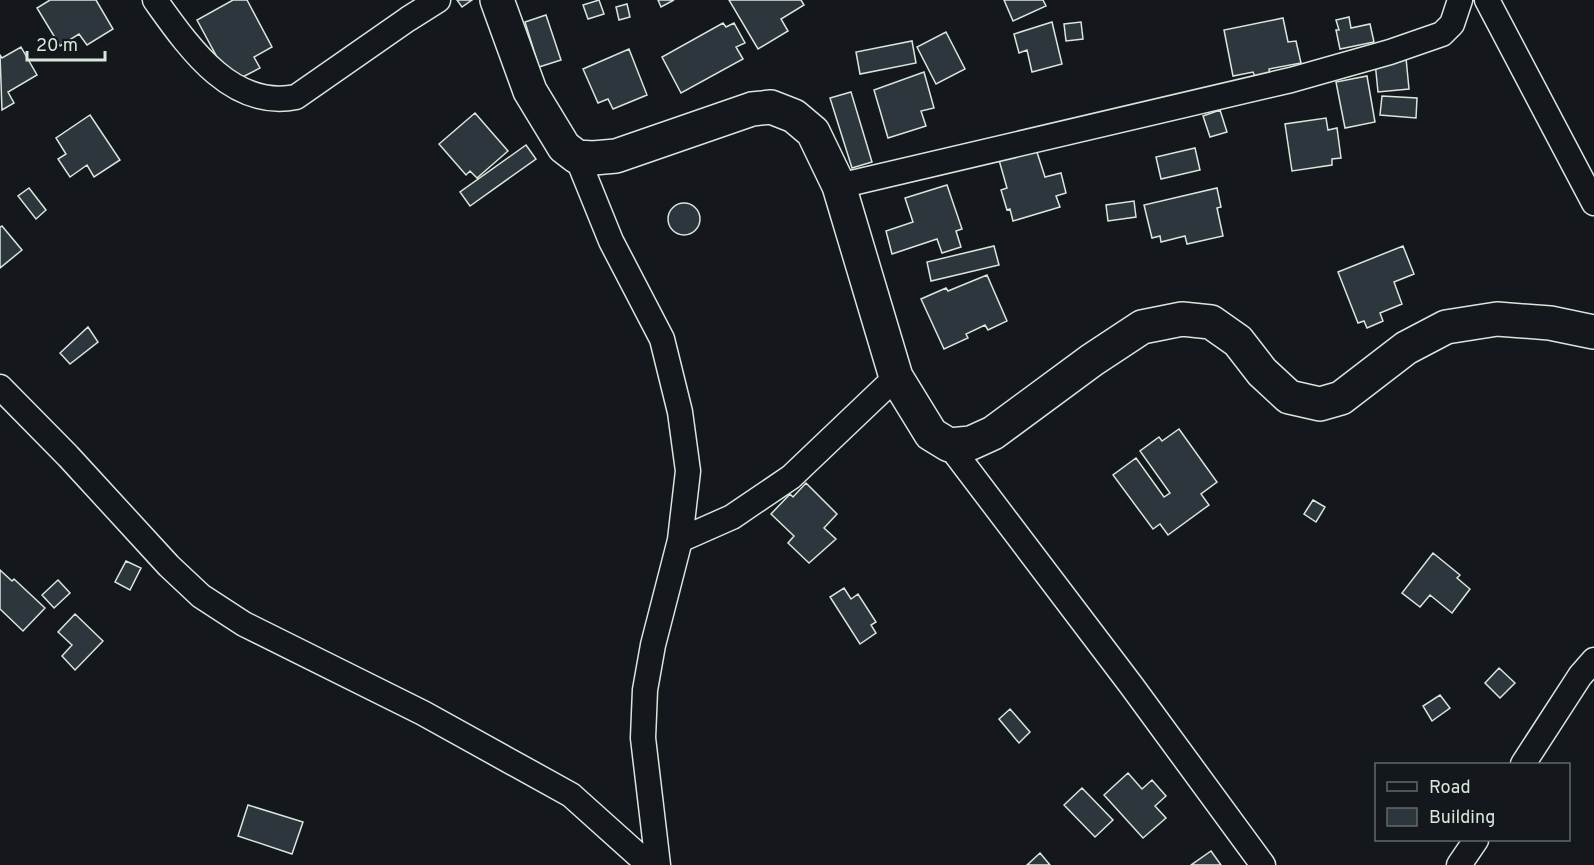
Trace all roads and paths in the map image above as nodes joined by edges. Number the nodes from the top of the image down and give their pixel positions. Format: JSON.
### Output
{"nodes":[{"id":1,"x":155,"y":0,"type":"edge"},
{"id":2,"x":438,"y":0,"type":"edge"},
{"id":3,"x":497,"y":0,"type":"edge"},
{"id":4,"x":1460,"y":0,"type":"edge"},
{"id":5,"x":1487,"y":0,"type":"edge"},
{"id":6,"x":577,"y":157,"type":"junction"},
{"id":7,"x":839,"y":186,"type":"junction"},
{"id":8,"x":1594,"y":203,"type":"edge"},
{"id":9,"x":1594,"y":332,"type":"edge"},
{"id":10,"x":896,"y":377,"type":"junction"},
{"id":11,"x":0,"y":387,"type":"edge"},
{"id":12,"x":949,"y":445,"type":"junction"},
{"id":13,"x":680,"y":540,"type":"junction"},
{"id":14,"x":1594,"y":660,"type":"edge"},
{"id":15,"x":1524,"y":763,"type":"edge"},
{"id":16,"x":1475,"y":841,"type":"edge"},
{"id":17,"x":649,"y":865,"type":"edge"},
{"id":18,"x":658,"y":865,"type":"edge"},
{"id":19,"x":1263,"y":865,"type":"edge"},
{"id":20,"x":1459,"y":865,"type":"edge"}],
"edges":[{"from":1,"to":2,"type":"street"},
{"from":3,"to":6,"type":"street"},
{"from":4,"to":7,"type":"street"},
{"from":5,"to":8,"type":"street"},
{"from":6,"to":7,"type":"street"},
{"from":6,"to":13,"type":"street"},
{"from":7,"to":10,"type":"street"},
{"from":9,"to":12,"type":"street"},
{"from":10,"to":12,"type":"street"},
{"from":10,"to":13,"type":"street"},
{"from":11,"to":17,"type":"street"},
{"from":12,"to":19,"type":"street"},
{"from":13,"to":18,"type":"street"},
{"from":14,"to":15,"type":"street"},
{"from":16,"to":20,"type":"street"}]}
